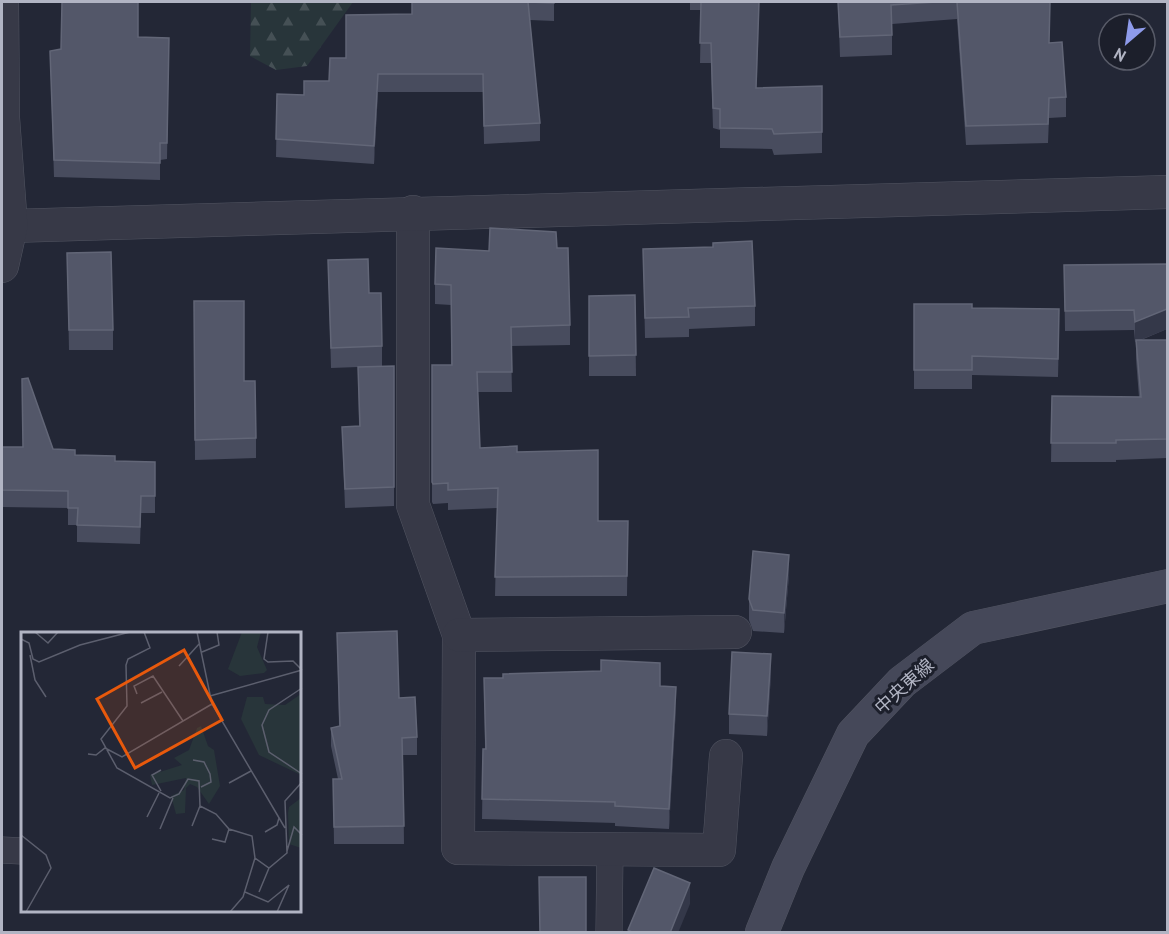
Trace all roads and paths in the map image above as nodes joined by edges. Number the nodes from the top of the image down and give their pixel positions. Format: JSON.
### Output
{"nodes":[{"id":1,"x":2,"y":2,"type":"edge"},
{"id":2,"x":1167,"y":192,"type":"edge"},
{"id":3,"x":413,"y":212,"type":"junction"},
{"id":4,"x":10,"y":226,"type":"junction"},
{"id":5,"x":2,"y":267,"type":"edge"},
{"id":6,"x":1167,"y":586,"type":"edge"},
{"id":7,"x":735,"y":632,"type":"dead end"},
{"id":8,"x":459,"y":635,"type":"junction"},
{"id":9,"x":726,"y":756,"type":"dead end"},
{"id":10,"x":610,"y":849,"type":"junction"},
{"id":11,"x":2,"y":850,"type":"edge"},
{"id":12,"x":21,"y":851,"type":"edge"},
{"id":13,"x":609,"y":933,"type":"edge"},
{"id":14,"x":762,"y":933,"type":"edge"}],
"edges":[{"from":1,"to":4,"type":"street"},
{"from":2,"to":3,"type":"street"},
{"from":3,"to":4,"type":"street"},
{"from":3,"to":8,"type":"street"},
{"from":4,"to":5,"type":"street"},
{"from":6,"to":14,"type":"main road","name":"中央東線"},
{"from":7,"to":8,"type":"street"},
{"from":8,"to":10,"type":"street"},
{"from":9,"to":10,"type":"street"},
{"from":10,"to":13,"type":"lane"},
{"from":11,"to":12,"type":"lane"}]}
